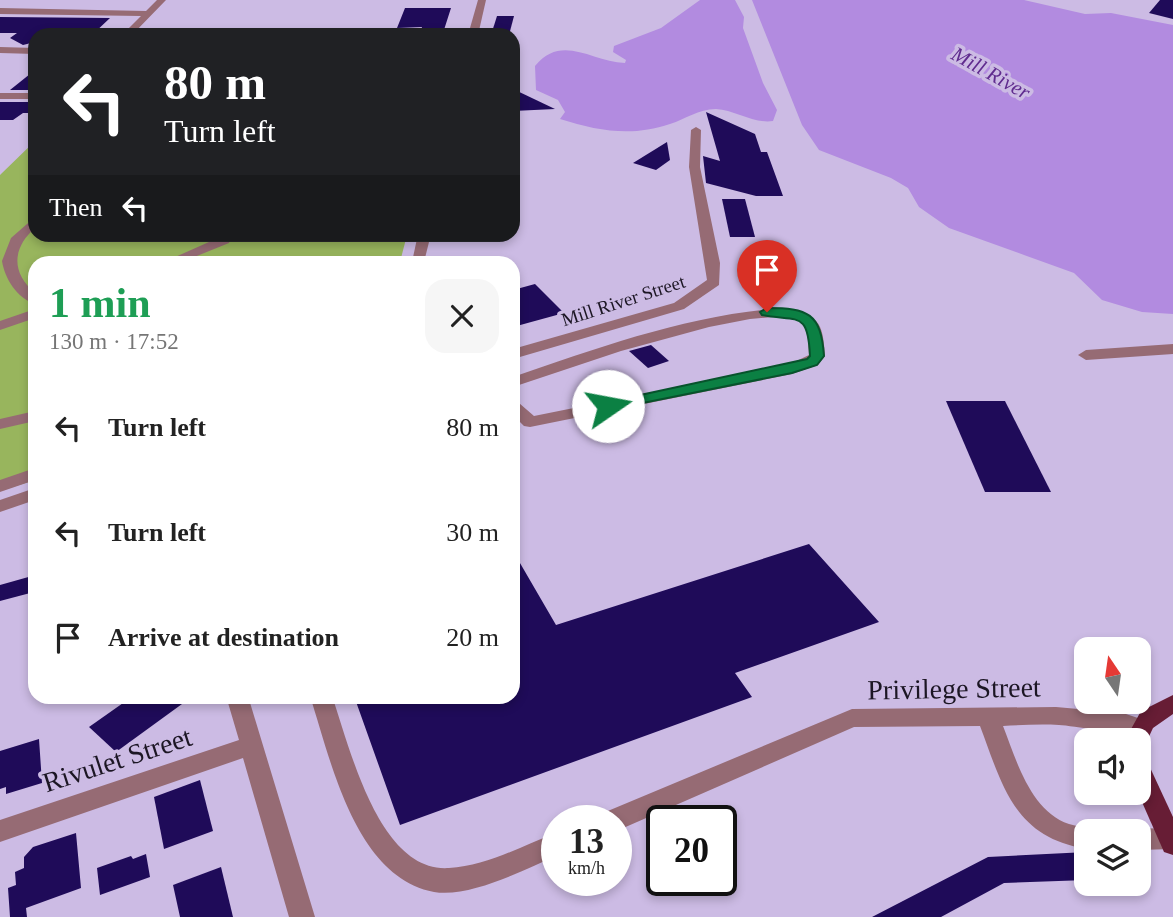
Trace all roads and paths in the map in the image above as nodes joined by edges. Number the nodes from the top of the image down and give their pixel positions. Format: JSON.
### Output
{"nodes":[{"id":1,"x":162,"y":0,"type":"edge"},
{"id":2,"x":482,"y":0,"type":"edge"},
{"id":3,"x":0,"y":11,"type":"edge"},
{"id":4,"x":148,"y":14,"type":"junction"},
{"id":5,"x":134,"y":28,"type":"edge"},
{"id":6,"x":475,"y":28,"type":"edge"},
{"id":7,"x":0,"y":50,"type":"edge"},
{"id":8,"x":28,"y":51,"type":"edge"},
{"id":9,"x":0,"y":96,"type":"edge"},
{"id":10,"x":28,"y":96,"type":"edge"},
{"id":11,"x":696,"y":130,"type":"dead end"},
{"id":12,"x":28,"y":227,"type":"edge"},
{"id":13,"x":221,"y":242,"type":"edge"},
{"id":14,"x":187,"y":256,"type":"edge"},
{"id":15,"x":28,"y":294,"type":"edge"},
{"id":16,"x":28,"y":316,"type":"edge"},
{"id":17,"x":0,"y":326,"type":"edge"},
{"id":18,"x":1173,"y":349,"type":"edge"},
{"id":19,"x":520,"y":352,"type":"edge"},
{"id":20,"x":1086,"y":355,"type":"dead end"},
{"id":21,"x":520,"y":380,"type":"edge"},
{"id":22,"x":520,"y":412,"type":"edge"},
{"id":23,"x":28,"y":418,"type":"edge"},
{"id":24,"x":0,"y":424,"type":"edge"},
{"id":25,"x":28,"y":476,"type":"edge"},
{"id":26,"x":0,"y":486,"type":"edge"},
{"id":27,"x":28,"y":496,"type":"edge"},
{"id":28,"x":0,"y":506,"type":"edge"},
{"id":29,"x":240,"y":704,"type":"edge"},
{"id":30,"x":324,"y":704,"type":"edge"},
{"id":31,"x":1173,"y":704,"type":"edge"},
{"id":32,"x":988,"y":717,"type":"junction"},
{"id":33,"x":1130,"y":728,"type":"edge"},
{"id":34,"x":1142,"y":728,"type":"edge"},
{"id":35,"x":253,"y":745,"type":"junction"},
{"id":36,"x":1151,"y":795,"type":"edge"},
{"id":37,"x":632,"y":812,"type":"edge"},
{"id":38,"x":0,"y":831,"type":"edge"},
{"id":39,"x":1074,"y":838,"type":"edge"},
{"id":40,"x":1151,"y":840,"type":"edge"},
{"id":41,"x":1172,"y":842,"type":"edge"},
{"id":42,"x":541,"y":851,"type":"edge"},
{"id":43,"x":302,"y":917,"type":"edge"}],
"edges":[{"from":1,"to":4,"type":"street"},
{"from":2,"to":6,"type":"street"},
{"from":3,"to":4,"type":"street"},
{"from":4,"to":5,"type":"street"},
{"from":7,"to":8,"type":"street"},
{"from":9,"to":10,"type":"street"},
{"from":11,"to":19,"type":"street","name":"Mill River Street"},
{"from":12,"to":15,"type":"street"},
{"from":13,"to":14,"type":"street"},
{"from":16,"to":17,"type":"street"},
{"from":18,"to":20,"type":"street"},
{"from":21,"to":22,"type":"street"},
{"from":23,"to":24,"type":"street"},
{"from":25,"to":26,"type":"street"},
{"from":27,"to":28,"type":"street"},
{"from":29,"to":35,"type":"street"},
{"from":30,"to":42,"type":"street"},
{"from":31,"to":34,"type":"main road","name":"Privilege Street"},
{"from":32,"to":33,"type":"street","name":"Privilege Street"},
{"from":32,"to":37,"type":"street","name":"Privilege Street"},
{"from":32,"to":39,"type":"street"},
{"from":35,"to":38,"type":"street","name":"Rivulet Street"},
{"from":35,"to":43,"type":"street"},
{"from":36,"to":41,"type":"main road"},
{"from":40,"to":41,"type":"street"}]}
